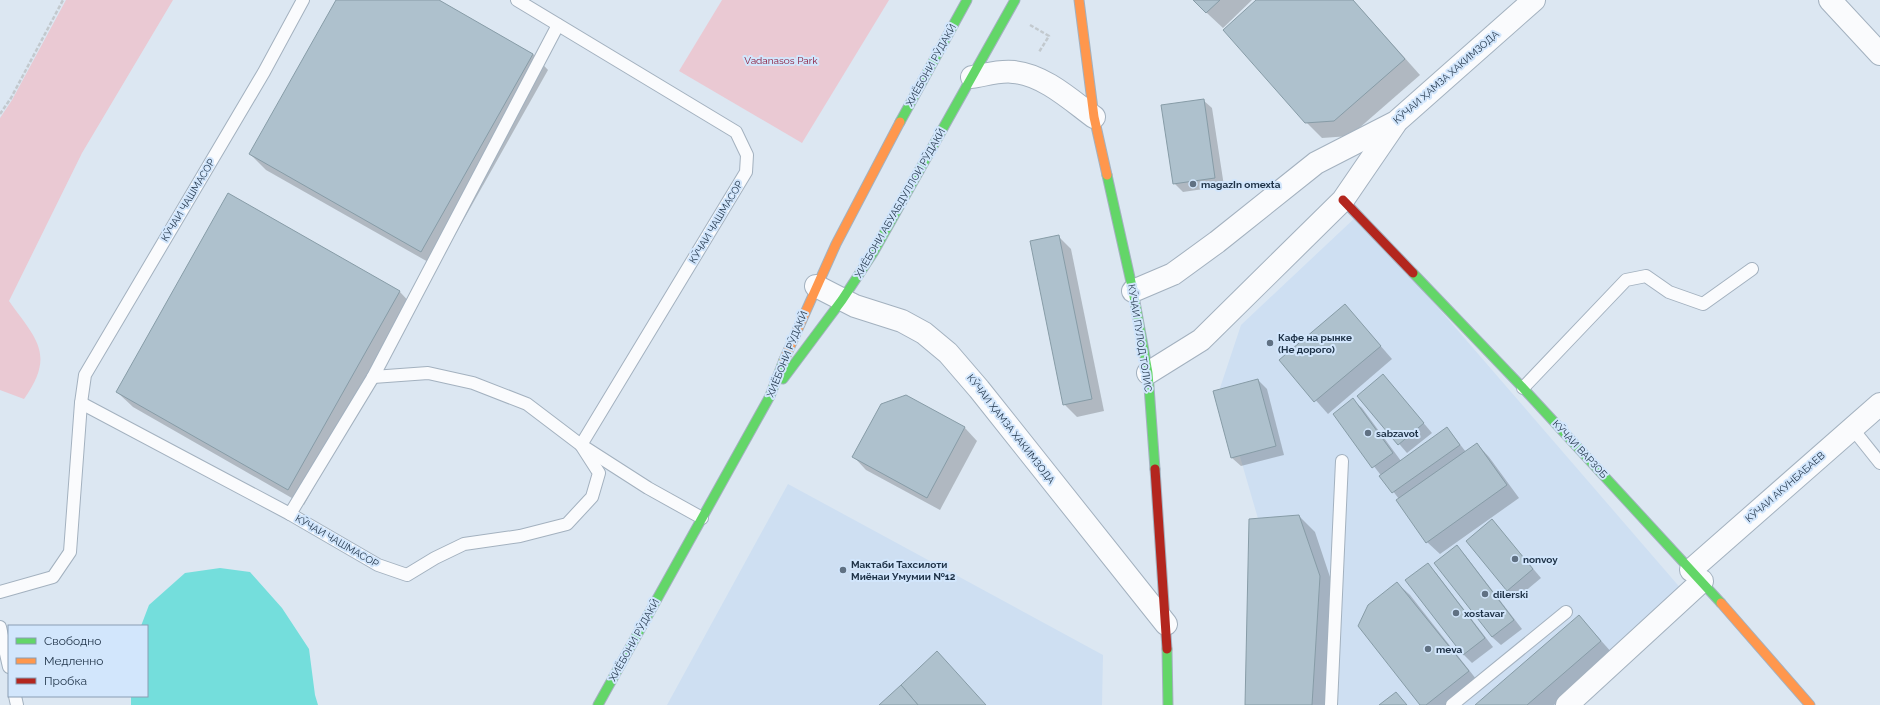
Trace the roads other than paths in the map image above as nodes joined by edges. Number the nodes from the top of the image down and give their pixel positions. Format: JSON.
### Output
{"nodes":[{"id":1,"x":303,"y":0,"type":"edge"},
{"id":2,"x":517,"y":0,"type":"edge"},
{"id":3,"x":967,"y":0,"type":"edge"},
{"id":4,"x":1015,"y":0,"type":"edge"},
{"id":5,"x":1079,"y":0,"type":"edge"},
{"id":6,"x":1534,"y":0,"type":"edge"},
{"id":7,"x":1830,"y":0,"type":"edge"},
{"id":8,"x":558,"y":25,"type":"junction"},
{"id":9,"x":1880,"y":54,"type":"edge"},
{"id":10,"x":972,"y":77,"type":"junction"},
{"id":11,"x":1094,"y":117,"type":"junction"},
{"id":12,"x":1396,"y":122,"type":"junction"},
{"id":13,"x":1343,"y":200,"type":"junction"},
{"id":14,"x":1752,"y":269,"type":"dead end"},
{"id":15,"x":816,"y":286,"type":"junction"},
{"id":16,"x":1133,"y":290,"type":"junction"},
{"id":17,"x":842,"y":300,"type":"junction"},
{"id":18,"x":1148,"y":374,"type":"junction"},
{"id":19,"x":372,"y":377,"type":"junction"},
{"id":20,"x":1523,"y":388,"type":"junction"},
{"id":21,"x":770,"y":396,"type":"junction"},
{"id":22,"x":81,"y":403,"type":"junction"},
{"id":23,"x":1880,"y":404,"type":"edge"},
{"id":24,"x":1852,"y":428,"type":"junction"},
{"id":25,"x":581,"y":445,"type":"junction"},
{"id":26,"x":1342,"y":461,"type":"dead end"},
{"id":27,"x":1880,"y":463,"type":"edge"},
{"id":28,"x":290,"y":514,"type":"junction"},
{"id":29,"x":702,"y":518,"type":"junction"},
{"id":30,"x":1696,"y":575,"type":"junction"},
{"id":31,"x":0,"y":592,"type":"edge"},
{"id":32,"x":1566,"y":612,"type":"dead end"},
{"id":33,"x":1166,"y":624,"type":"junction"},
{"id":34,"x":0,"y":627,"type":"edge"},
{"id":35,"x":8,"y":663,"type":"edge"},
{"id":36,"x":598,"y":705,"type":"edge"},
{"id":37,"x":1168,"y":705,"type":"edge"},
{"id":38,"x":1331,"y":705,"type":"edge"},
{"id":39,"x":1452,"y":705,"type":"edge"},
{"id":40,"x":1567,"y":705,"type":"edge"},
{"id":41,"x":1810,"y":705,"type":"edge"}],
"edges":[{"from":1,"to":22,"type":"lane","name":"КӮЧАИ ЧАШМАСОР"},
{"from":2,"to":8,"type":"lane","name":"КӮЧАИ ЧАШМАСОР"},
{"from":3,"to":15,"type":"main road","name":"ХИЁБОНИ РӮДАКӢ"},
{"from":4,"to":10,"type":"main road","name":"ХИЁБОНИ АБУАБДУЛЛОИ РӮДАКӢ"},
{"from":5,"to":11,"type":"main road","name":"КӮЧАИ ПУЛОД ТОЛИС"},
{"from":6,"to":12,"type":"street","name":"КӮЧАИ ҲАМЗА ХАКИМЗОДА"},
{"from":7,"to":9,"type":"street"},
{"from":8,"to":19,"type":"lane","name":"КӮЧАИ ЧАШМАСОР"},
{"from":8,"to":25,"type":"lane","name":"КӮЧАИ ЧАШМАСОР"},
{"from":10,"to":11,"type":"street"},
{"from":10,"to":17,"type":"main road","name":"ХИЁБОНИ АБУАБДУЛЛОИ РӮДАКӢ"},
{"from":11,"to":16,"type":"main road","name":"КӮЧАИ ПУЛОД ТОЛИС"},
{"from":12,"to":13,"type":"street"},
{"from":12,"to":16,"type":"street","name":"КӮЧАИ ҲАМЗА ХАКИМЗОДА"},
{"from":13,"to":18,"type":"street"},
{"from":13,"to":20,"type":"main road","name":"КӮЧАИ ВАРЗОБ"},
{"from":14,"to":20,"type":"lane"},
{"from":15,"to":17,"type":"street","name":"КӮЧАИ ҲАМЗА ХАКИМЗОДА"},
{"from":15,"to":21,"type":"main road","name":"ХИЁБОНИ РӮДАКӢ"},
{"from":16,"to":18,"type":"main road","name":"КӮЧАИ ПУЛОД ТОЛИС"},
{"from":17,"to":21,"type":"main road","name":"ХИЁБОНИ АБУАБДУЛЛОИ РӮДАКӢ"},
{"from":17,"to":33,"type":"street","name":"КӮЧАИ ҲАМЗА ХАКИМЗОДА"},
{"from":18,"to":33,"type":"main road","name":"КӮЧАИ ПУЛОД ТОЛИС"},
{"from":19,"to":25,"type":"lane","name":"КӮЧАИ ЧАШМАСОР"},
{"from":19,"to":28,"type":"lane","name":"КӮЧАИ ЧАШМАСОР"},
{"from":20,"to":30,"type":"main road","name":"КӮЧАИ ВАРЗОБ"},
{"from":21,"to":29,"type":"main road","name":"ХИЁБОНИ РӮДАКӢ"},
{"from":22,"to":28,"type":"lane","name":"КӮЧАИ ЧАШМАСОР"},
{"from":22,"to":31,"type":"lane","name":"КӮЧАИ ЧАШМАСОР"},
{"from":23,"to":24,"type":"street","name":"КӮЧАИ АКУНБАБАЕВ"},
{"from":24,"to":27,"type":"lane"},
{"from":24,"to":30,"type":"street","name":"КӮЧАИ АКУНБАБАЕВ"},
{"from":25,"to":28,"type":"lane","name":"КӮЧАИ ЧАШМАСОР"},
{"from":25,"to":29,"type":"lane","name":"КӮЧАИ ЧАШМАСОР"},
{"from":26,"to":38,"type":"lane"},
{"from":29,"to":36,"type":"main road","name":"ХИЁБОНИ РӮДАКӢ"},
{"from":30,"to":40,"type":"street","name":"КӮЧАИ АКУНБАБАЕВ"},
{"from":30,"to":41,"type":"main road","name":"КӮЧАИ ВАРЗОБ"},
{"from":32,"to":39,"type":"lane"},
{"from":33,"to":37,"type":"main road","name":"КӮЧАИ ПУЛОД ТОЛИС"},
{"from":34,"to":35,"type":"lane"}]}
